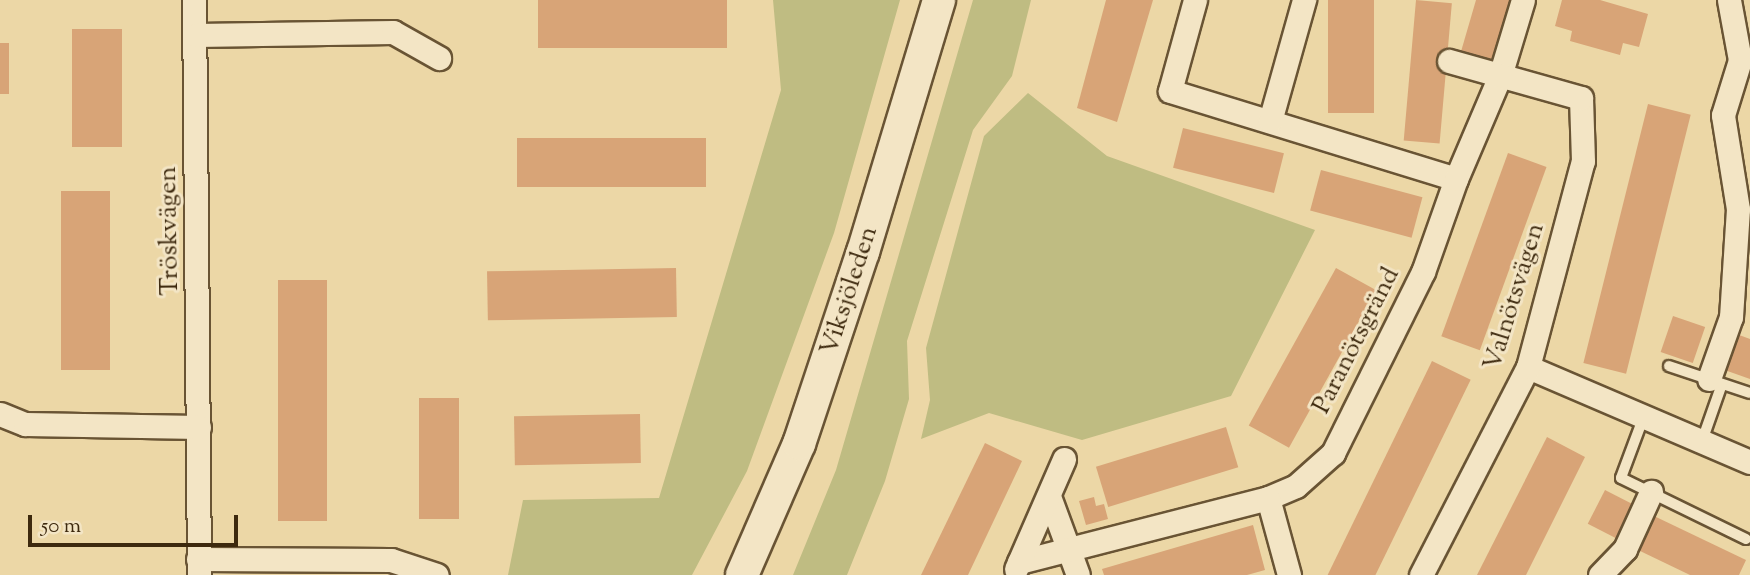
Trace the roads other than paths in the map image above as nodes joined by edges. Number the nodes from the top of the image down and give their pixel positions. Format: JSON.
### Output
{"nodes":[{"id":1,"x":194,"y":0,"type":"edge"},
{"id":2,"x":939,"y":0,"type":"edge"},
{"id":3,"x":1195,"y":0,"type":"edge"},
{"id":4,"x":1304,"y":0,"type":"edge"},
{"id":5,"x":1523,"y":0,"type":"edge"},
{"id":6,"x":1729,"y":0,"type":"edge"},
{"id":7,"x":196,"y":36,"type":"junction"},
{"id":8,"x":439,"y":58,"type":"dead end"},
{"id":9,"x":1449,"y":61,"type":"dead end"},
{"id":10,"x":1500,"y":76,"type":"junction"},
{"id":11,"x":1270,"y":121,"type":"junction"},
{"id":12,"x":1456,"y":179,"type":"junction"},
{"id":13,"x":1669,"y":366,"type":"dead end"},
{"id":14,"x":1528,"y":367,"type":"junction"},
{"id":15,"x":1715,"y":382,"type":"junction"},
{"id":16,"x":1750,"y":393,"type":"edge"},
{"id":17,"x":0,"y":414,"type":"edge"},
{"id":18,"x":1644,"y":416,"type":"junction"},
{"id":19,"x":199,"y":426,"type":"junction"},
{"id":20,"x":1702,"y":441,"type":"junction"},
{"id":21,"x":1064,"y":459,"type":"dead end"},
{"id":22,"x":1750,"y":462,"type":"edge"},
{"id":23,"x":1651,"y":492,"type":"junction"},
{"id":24,"x":1268,"y":498,"type":"junction"},
{"id":25,"x":1050,"y":499,"type":"junction"},
{"id":26,"x":1746,"y":539,"type":"dead end"},
{"id":27,"x":1070,"y":548,"type":"junction"},
{"id":28,"x":199,"y":567,"type":"edge"},
{"id":29,"x":1016,"y":568,"type":"edge"},
{"id":30,"x":437,"y":575,"type":"edge"},
{"id":31,"x":742,"y":575,"type":"edge"},
{"id":32,"x":1078,"y":575,"type":"edge"},
{"id":33,"x":1289,"y":575,"type":"edge"},
{"id":34,"x":1421,"y":575,"type":"edge"},
{"id":35,"x":1600,"y":575,"type":"edge"}],
"edges":[{"from":1,"to":7,"type":"street","name":"Tröskvägen"},
{"from":2,"to":31,"type":"main road","name":"Viksjöleden"},
{"from":3,"to":11,"type":"street"},
{"from":4,"to":11,"type":"street"},
{"from":5,"to":10,"type":"street","name":"Paranötsgränd"},
{"from":6,"to":15,"type":"street"},
{"from":7,"to":8,"type":"street"},
{"from":7,"to":19,"type":"street","name":"Tröskvägen"},
{"from":9,"to":10,"type":"street"},
{"from":10,"to":12,"type":"street","name":"Paranötsgränd"},
{"from":10,"to":14,"type":"street","name":"Valnötsvägen"},
{"from":11,"to":12,"type":"street"},
{"from":12,"to":24,"type":"street","name":"Paranötsgränd"},
{"from":13,"to":15,"type":"lane"},
{"from":14,"to":18,"type":"street"},
{"from":14,"to":34,"type":"street","name":"Valnötsvägen"},
{"from":15,"to":16,"type":"lane"},
{"from":15,"to":20,"type":"lane"},
{"from":17,"to":19,"type":"street"},
{"from":18,"to":20,"type":"street"},
{"from":18,"to":23,"type":"lane"},
{"from":19,"to":28,"type":"street","name":"Tröskvägen"},
{"from":20,"to":22,"type":"street"},
{"from":21,"to":25,"type":"street","name":"Paranötsgränd"},
{"from":23,"to":26,"type":"lane"},
{"from":23,"to":35,"type":"street"},
{"from":24,"to":27,"type":"street","name":"Paranötsgränd"},
{"from":24,"to":33,"type":"street"},
{"from":25,"to":27,"type":"street"},
{"from":25,"to":29,"type":"street","name":"Paranötsgränd"},
{"from":27,"to":29,"type":"street","name":"Paranötsgränd"},
{"from":27,"to":32,"type":"street"},
{"from":28,"to":30,"type":"street","name":"Tröskvägen"}]}
